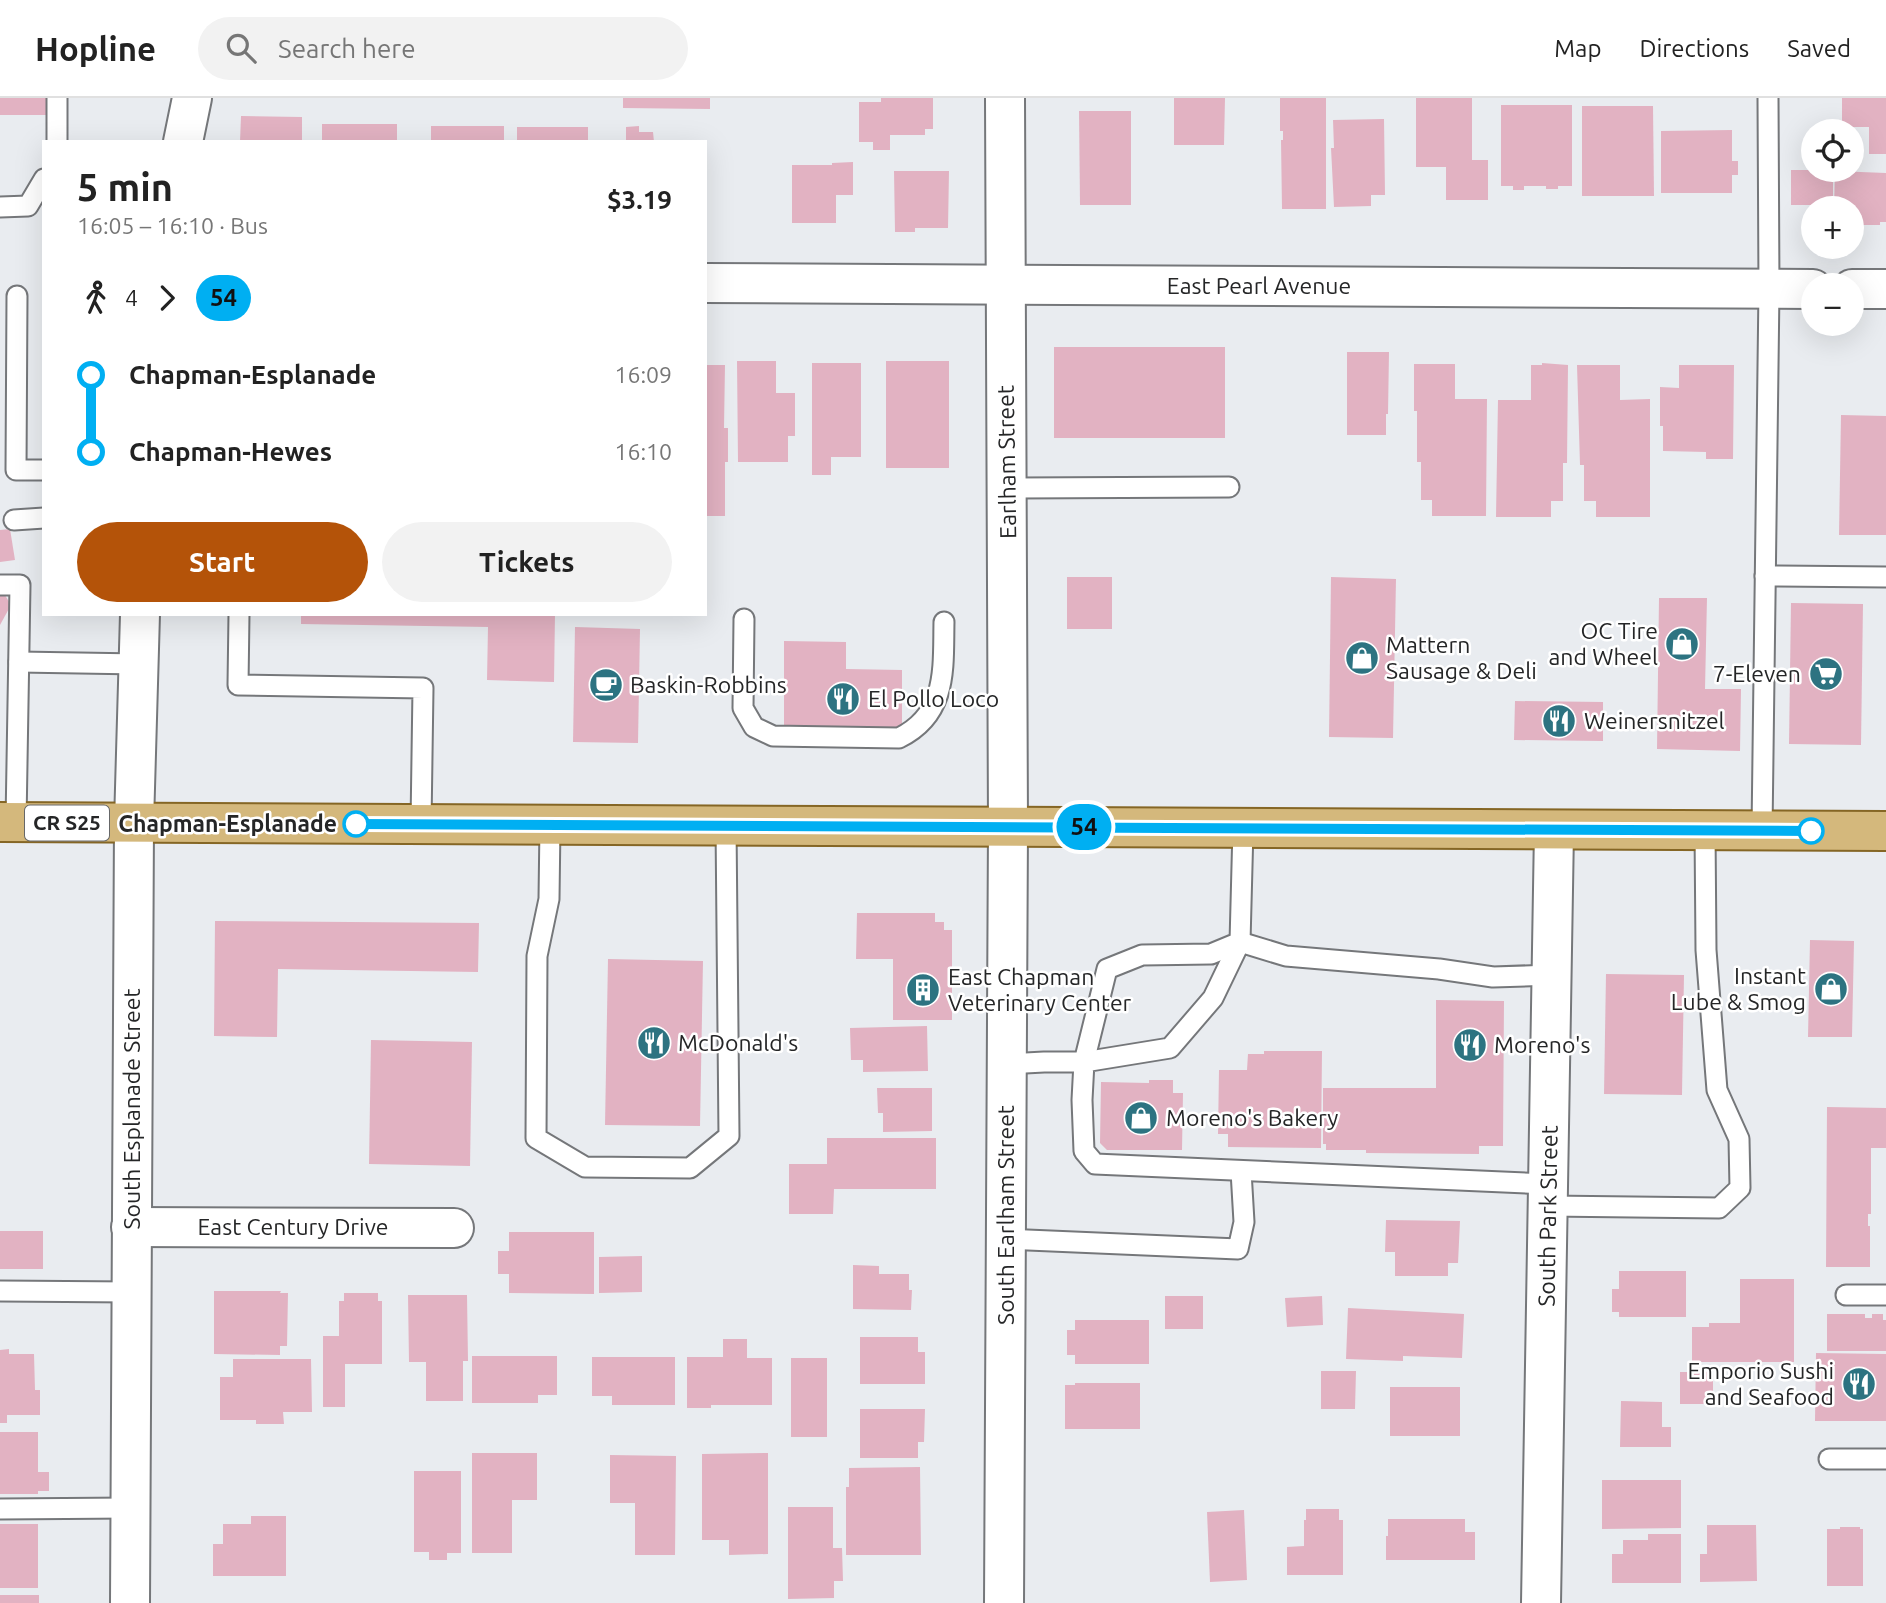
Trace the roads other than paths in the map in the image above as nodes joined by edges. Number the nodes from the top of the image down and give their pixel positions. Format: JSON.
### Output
{"nodes":[{"id":1,"x":57,"y":98,"type":"edge"},
{"id":2,"x":192,"y":98,"type":"edge"},
{"id":3,"x":1005,"y":98,"type":"edge"},
{"id":4,"x":1768,"y":98,"type":"edge"},
{"id":5,"x":57,"y":140,"type":"edge"},
{"id":6,"x":183,"y":140,"type":"edge"},
{"id":7,"x":42,"y":182,"type":"edge"},
{"id":8,"x":0,"y":207,"type":"edge"},
{"id":9,"x":707,"y":283,"type":"edge"},
{"id":10,"x":1004,"y":284,"type":"junction"},
{"id":11,"x":1769,"y":289,"type":"junction"},
{"id":12,"x":1801,"y":289,"type":"edge"},
{"id":13,"x":1864,"y":289,"type":"edge"},
{"id":14,"x":1886,"y":289,"type":"edge"},
{"id":15,"x":17,"y":296,"type":"dead end"},
{"id":16,"x":42,"y":470,"type":"edge"},
{"id":17,"x":1229,"y":486,"type":"dead end"},
{"id":18,"x":1007,"y":488,"type":"junction"},
{"id":19,"x":42,"y":518,"type":"edge"},
{"id":20,"x":14,"y":520,"type":"dead end"},
{"id":21,"x":1765,"y":576,"type":"junction"},
{"id":22,"x":1886,"y":577,"type":"edge"},
{"id":23,"x":0,"y":585,"type":"edge"},
{"id":24,"x":140,"y":616,"type":"edge"},
{"id":25,"x":239,"y":616,"type":"edge"},
{"id":26,"x":744,"y":618,"type":"dead end"},
{"id":27,"x":944,"y":621,"type":"dead end"},
{"id":28,"x":10,"y":632,"type":"edge"},
{"id":29,"x":19,"y":662,"type":"junction"},
{"id":30,"x":139,"y":664,"type":"junction"},
{"id":31,"x":9,"y":683,"type":"edge"},
{"id":32,"x":9,"y":720,"type":"edge"},
{"id":33,"x":8,"y":822,"type":"edge"},
{"id":34,"x":134,"y":823,"type":"junction"},
{"id":35,"x":421,"y":824,"type":"junction"},
{"id":36,"x":550,"y":825,"type":"junction"},
{"id":37,"x":726,"y":825,"type":"junction"},
{"id":38,"x":1008,"y":827,"type":"junction"},
{"id":39,"x":1243,"y":828,"type":"junction"},
{"id":40,"x":1554,"y":830,"type":"junction"},
{"id":41,"x":1704,"y":830,"type":"junction"},
{"id":42,"x":1762,"y":831,"type":"junction"},
{"id":43,"x":1886,"y":831,"type":"edge"},
{"id":44,"x":1240,"y":942,"type":"junction"},
{"id":45,"x":1552,"y":975,"type":"junction"},
{"id":46,"x":1084,"y":1062,"type":"junction"},
{"id":47,"x":1007,"y":1064,"type":"junction"},
{"id":48,"x":1241,"y":1171,"type":"junction"},
{"id":49,"x":1548,"y":1195,"type":"junction"},
{"id":50,"x":131,"y":1227,"type":"junction"},
{"id":51,"x":454,"y":1228,"type":"dead end"},
{"id":52,"x":1006,"y":1239,"type":"junction"},
{"id":53,"x":0,"y":1291,"type":"edge"},
{"id":54,"x":131,"y":1292,"type":"junction"},
{"id":55,"x":1846,"y":1295,"type":"dead end"},
{"id":56,"x":1886,"y":1295,"type":"edge"},
{"id":57,"x":1829,"y":1459,"type":"dead end"},
{"id":58,"x":1886,"y":1459,"type":"edge"},
{"id":59,"x":130,"y":1508,"type":"junction"},
{"id":60,"x":0,"y":1509,"type":"edge"},
{"id":61,"x":130,"y":1603,"type":"edge"},
{"id":62,"x":1004,"y":1603,"type":"edge"},
{"id":63,"x":1541,"y":1603,"type":"edge"}],
"edges":[{"from":1,"to":5,"type":"lane"},
{"from":2,"to":6,"type":"street"},
{"from":3,"to":10,"type":"street","name":"Earlham Street"},
{"from":4,"to":11,"type":"lane"},
{"from":7,"to":8,"type":"lane"},
{"from":9,"to":10,"type":"street","name":"East Pearl Avenue"},
{"from":10,"to":11,"type":"street","name":"East Pearl Avenue"},
{"from":10,"to":18,"type":"street","name":"Earlham Street"},
{"from":11,"to":12,"type":"street","name":"East Pearl Avenue"},
{"from":11,"to":21,"type":"lane"},
{"from":13,"to":14,"type":"street"},
{"from":15,"to":16,"type":"lane"},
{"from":17,"to":18,"type":"lane"},
{"from":18,"to":38,"type":"street","name":"Earlham Street"},
{"from":19,"to":20,"type":"lane"},
{"from":21,"to":22,"type":"lane"},
{"from":21,"to":42,"type":"lane"},
{"from":23,"to":28,"type":"lane"},
{"from":24,"to":30,"type":"street","name":"South Esplanade Street"},
{"from":25,"to":35,"type":"lane"},
{"from":26,"to":27,"type":"lane"},
{"from":28,"to":29,"type":"lane"},
{"from":29,"to":30,"type":"lane"},
{"from":29,"to":31,"type":"lane"},
{"from":30,"to":34,"type":"street","name":"South Esplanade Street"},
{"from":31,"to":32,"type":"lane"},
{"from":32,"to":33,"type":"lane"},
{"from":33,"to":34,"type":"main road","number":"CR S25"},
{"from":34,"to":35,"type":"main road","number":"CR S25"},
{"from":34,"to":50,"type":"street","name":"South Esplanade Street"},
{"from":35,"to":36,"type":"main road","number":"CR S25"},
{"from":36,"to":37,"type":"main road","number":"CR S25"},
{"from":36,"to":37,"type":"lane"},
{"from":37,"to":38,"type":"main road","number":"CR S25"},
{"from":38,"to":39,"type":"main road","number":"CR S25"},
{"from":38,"to":47,"type":"street","name":"South Earlham Street"},
{"from":39,"to":40,"type":"main road","number":"CR S25"},
{"from":39,"to":44,"type":"lane"},
{"from":40,"to":41,"type":"main road","number":"CR S25"},
{"from":40,"to":45,"type":"street","name":"South Park Street"},
{"from":41,"to":42,"type":"main road","number":"CR S25"},
{"from":41,"to":49,"type":"lane"},
{"from":42,"to":43,"type":"main road","number":"CR S25"},
{"from":44,"to":45,"type":"lane"},
{"from":44,"to":46,"type":"lane"},
{"from":44,"to":46,"type":"lane"},
{"from":45,"to":49,"type":"street","name":"South Park Street"},
{"from":46,"to":47,"type":"lane"},
{"from":46,"to":48,"type":"lane"},
{"from":47,"to":52,"type":"street","name":"South Earlham Street"},
{"from":48,"to":49,"type":"lane"},
{"from":48,"to":52,"type":"lane"},
{"from":49,"to":63,"type":"street","name":"South Park Street"},
{"from":50,"to":51,"type":"street","name":"East Century Drive"},
{"from":50,"to":54,"type":"street","name":"South Esplanade Street"},
{"from":52,"to":62,"type":"street","name":"South Earlham Street"},
{"from":53,"to":54,"type":"lane"},
{"from":54,"to":59,"type":"street","name":"South Esplanade Street"},
{"from":55,"to":56,"type":"lane"},
{"from":57,"to":58,"type":"lane"},
{"from":59,"to":60,"type":"lane"},
{"from":59,"to":61,"type":"street","name":"South Esplanade Street"}]}
